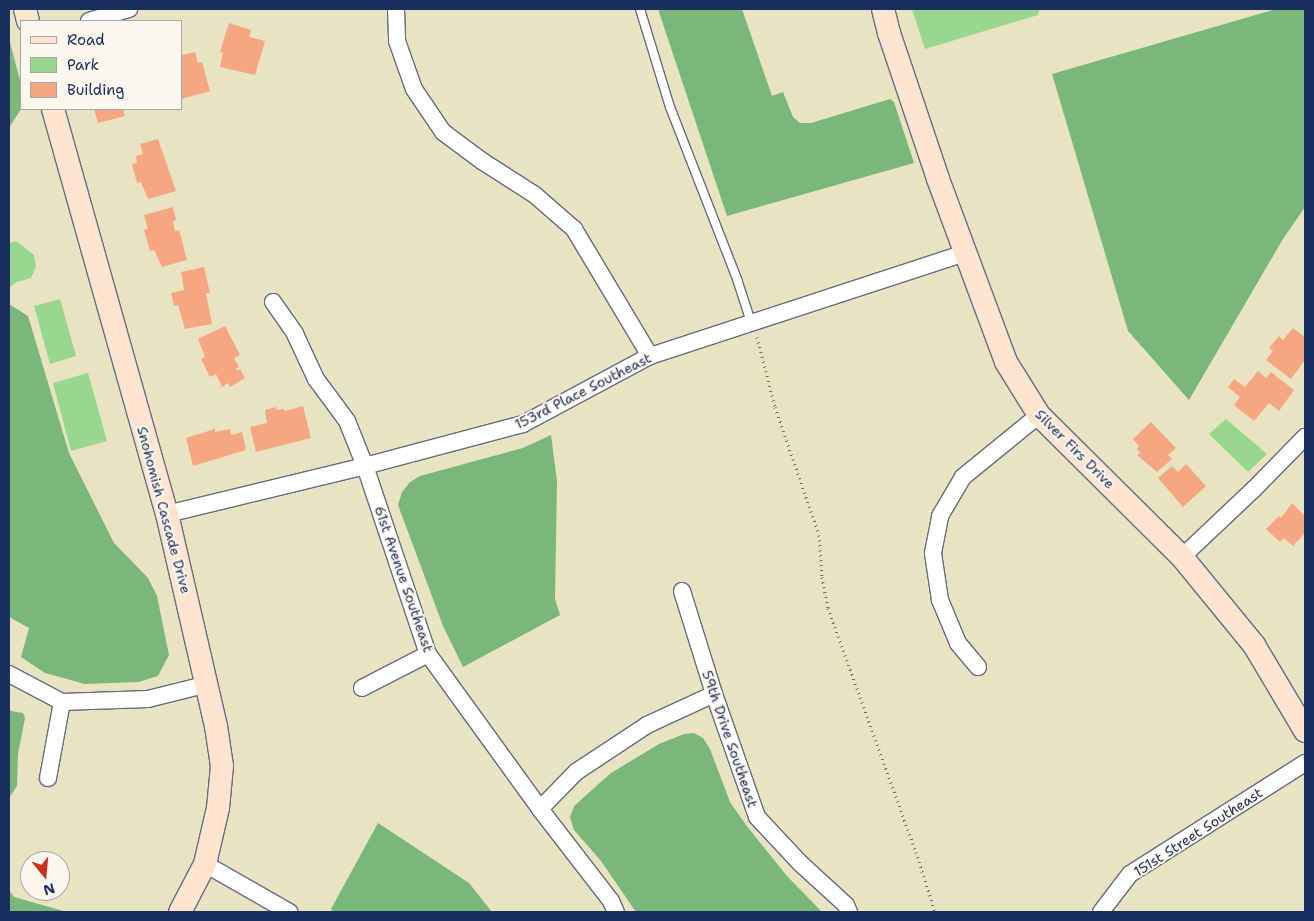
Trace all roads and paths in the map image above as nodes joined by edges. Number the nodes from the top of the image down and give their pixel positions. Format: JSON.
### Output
{"nodes":[{"id":1,"x":129,"y":9,"type":"edge"},
{"id":2,"x":396,"y":9,"type":"edge"},
{"id":3,"x":640,"y":9,"type":"edge"},
{"id":4,"x":883,"y":9,"type":"edge"},
{"id":5,"x":91,"y":20,"type":"edge"},
{"id":6,"x":53,"y":110,"type":"edge"},
{"id":7,"x":965,"y":253,"type":"junction"},
{"id":8,"x":273,"y":302,"type":"dead end"},
{"id":9,"x":751,"y":322,"type":"junction"},
{"id":10,"x":650,"y":356,"type":"junction"},
{"id":11,"x":1039,"y":415,"type":"junction"},
{"id":12,"x":1305,"y":437,"type":"edge"},
{"id":13,"x":366,"y":466,"type":"junction"},
{"id":14,"x":167,"y":514,"type":"junction"},
{"id":15,"x":1182,"y":557,"type":"junction"},
{"id":16,"x":682,"y":591,"type":"dead end"},
{"id":17,"x":428,"y":654,"type":"junction"},
{"id":18,"x":978,"y":667,"type":"dead end"},
{"id":19,"x":9,"y":674,"type":"edge"},
{"id":20,"x":208,"y":684,"type":"junction"},
{"id":21,"x":362,"y":688,"type":"dead end"},
{"id":22,"x":714,"y":694,"type":"junction"},
{"id":23,"x":62,"y":702,"type":"junction"},
{"id":24,"x":1305,"y":731,"type":"edge"},
{"id":25,"x":1305,"y":763,"type":"edge"},
{"id":26,"x":48,"y":778,"type":"dead end"},
{"id":27,"x":540,"y":809,"type":"junction"},
{"id":28,"x":205,"y":864,"type":"junction"},
{"id":29,"x":180,"y":912,"type":"edge"},
{"id":30,"x":289,"y":912,"type":"edge"},
{"id":31,"x":616,"y":912,"type":"edge"},
{"id":32,"x":849,"y":912,"type":"edge"},
{"id":33,"x":935,"y":912,"type":"edge"},
{"id":34,"x":1101,"y":912,"type":"edge"}],
"edges":[{"from":1,"to":5,"type":"street"},
{"from":2,"to":10,"type":"street"},
{"from":3,"to":9,"type":"lane"},
{"from":4,"to":7,"type":"street","name":"Silver Firs Drive"},
{"from":6,"to":14,"type":"street","name":"Snohomish Cascade Drive"},
{"from":7,"to":9,"type":"street","name":"153rd Place Southeast"},
{"from":7,"to":11,"type":"street","name":"Silver Firs Drive"},
{"from":8,"to":13,"type":"street","name":"61st Avenue Southeast"},
{"from":9,"to":10,"type":"street","name":"153rd Place Southeast"},
{"from":9,"to":33,"type":"path"},
{"from":10,"to":13,"type":"street","name":"153rd Place Southeast"},
{"from":11,"to":15,"type":"street","name":"Silver Firs Drive"},
{"from":11,"to":18,"type":"street"},
{"from":12,"to":15,"type":"street"},
{"from":13,"to":14,"type":"street","name":"153rd Place Southeast"},
{"from":13,"to":17,"type":"street","name":"61st Avenue Southeast"},
{"from":14,"to":20,"type":"street","name":"Snohomish Cascade Drive"},
{"from":15,"to":24,"type":"street","name":"Silver Firs Drive"},
{"from":16,"to":22,"type":"street","name":"59th Drive Southeast"},
{"from":17,"to":21,"type":"street"},
{"from":17,"to":27,"type":"street","name":"61st Avenue Southeast"},
{"from":19,"to":23,"type":"street"},
{"from":20,"to":23,"type":"street"},
{"from":20,"to":28,"type":"street","name":"Snohomish Cascade Drive"},
{"from":22,"to":27,"type":"street"},
{"from":22,"to":32,"type":"street","name":"59th Drive Southeast"},
{"from":23,"to":26,"type":"street"},
{"from":25,"to":34,"type":"street","name":"151st Street Southeast"},
{"from":27,"to":31,"type":"street","name":"61st Avenue Southeast"},
{"from":28,"to":29,"type":"street","name":"Snohomish Cascade Drive"},
{"from":28,"to":30,"type":"street"}]}
